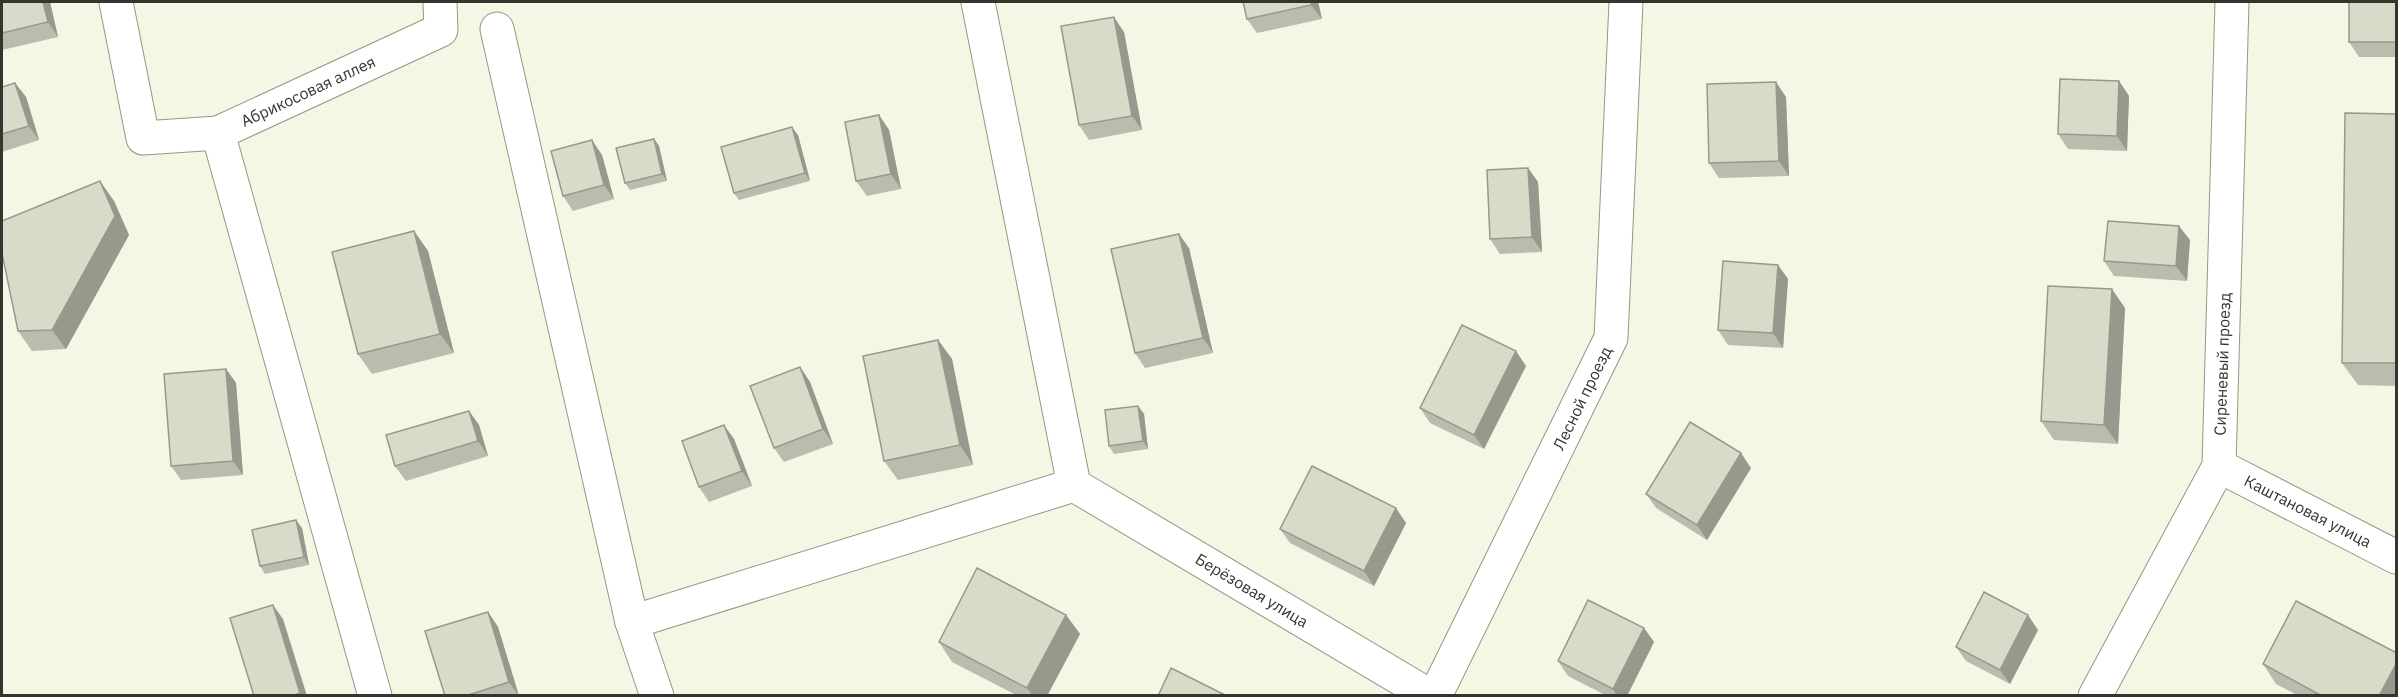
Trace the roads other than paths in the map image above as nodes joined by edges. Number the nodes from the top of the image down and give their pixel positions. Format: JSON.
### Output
{"nodes":[{"id":1,"x":116,"y":2,"type":"edge"},
{"id":2,"x":440,"y":2,"type":"edge"},
{"id":3,"x":978,"y":2,"type":"edge"},
{"id":4,"x":1626,"y":2,"type":"edge"},
{"id":5,"x":2232,"y":2,"type":"edge"},
{"id":6,"x":497,"y":29,"type":"dead end"},
{"id":7,"x":218,"y":133,"type":"junction"},
{"id":8,"x":2219,"y":466,"type":"junction"},
{"id":9,"x":1074,"y":485,"type":"junction"},
{"id":10,"x":2397,"y":557,"type":"edge"},
{"id":11,"x":632,"y":622,"type":"junction"},
{"id":12,"x":375,"y":696,"type":"edge"},
{"id":13,"x":657,"y":696,"type":"edge"},
{"id":14,"x":1430,"y":696,"type":"edge"},
{"id":15,"x":1435,"y":696,"type":"edge"},
{"id":16,"x":2095,"y":696,"type":"edge"}],
"edges":[{"from":1,"to":7,"type":"street","name":"Абрикосовая аллея"},
{"from":2,"to":7,"type":"street","name":"Абрикосовая аллея"},
{"from":3,"to":9,"type":"street"},
{"from":4,"to":15,"type":"street","name":"Лесной проезд"},
{"from":5,"to":8,"type":"street","name":"Сиреневый проезд"},
{"from":6,"to":11,"type":"street"},
{"from":7,"to":12,"type":"street"},
{"from":8,"to":10,"type":"street","name":"Каштановая улица"},
{"from":8,"to":16,"type":"street","name":"Сиреневый проезд"},
{"from":9,"to":11,"type":"street"},
{"from":9,"to":14,"type":"street","name":"Берёзовая улица"},
{"from":11,"to":13,"type":"street"}]}
